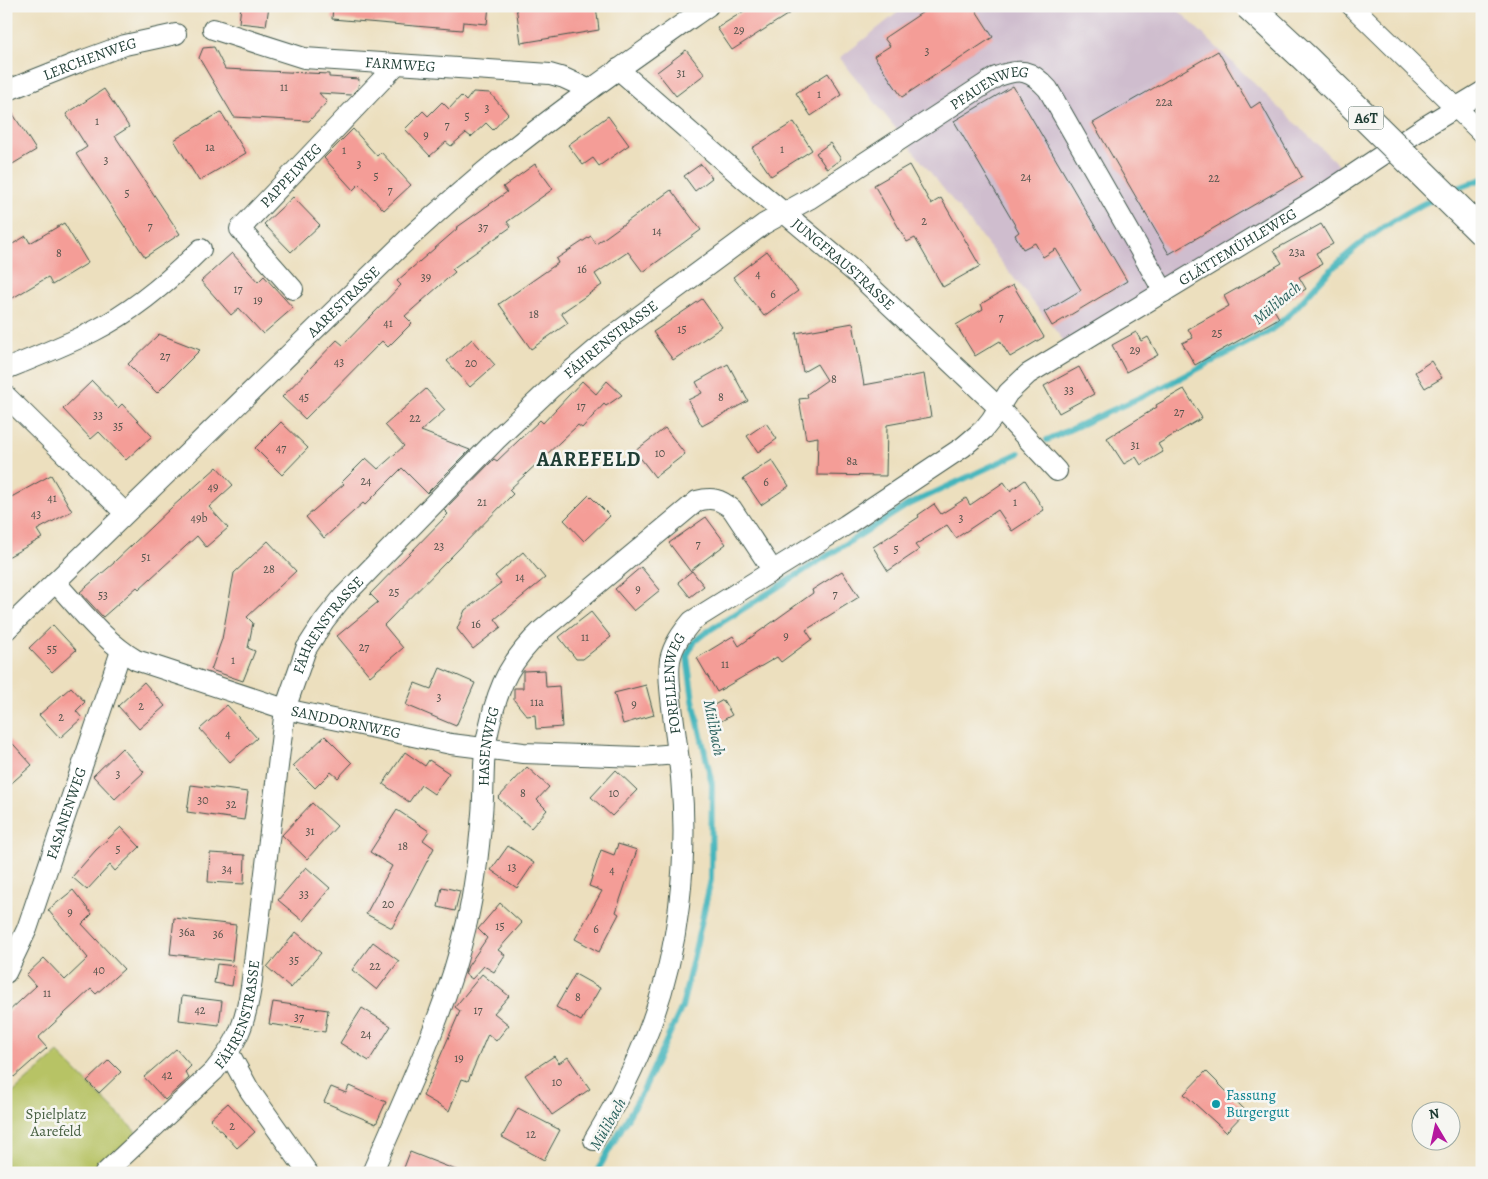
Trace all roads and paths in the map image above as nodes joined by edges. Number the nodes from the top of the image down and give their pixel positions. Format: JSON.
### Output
{"nodes":[{"id":1,"x":708,"y":6,"type":"edge"},
{"id":2,"x":1249,"y":6,"type":"edge"},
{"id":3,"x":1352,"y":6,"type":"edge"},
{"id":4,"x":213,"y":29,"type":"dead end"},
{"id":5,"x":176,"y":34,"type":"dead end"},
{"id":6,"x":396,"y":64,"type":"junction"},
{"id":7,"x":618,"y":69,"type":"junction"},
{"id":8,"x":590,"y":90,"type":"junction"},
{"id":9,"x":6,"y":91,"type":"edge"},
{"id":10,"x":1482,"y":92,"type":"edge"},
{"id":11,"x":1456,"y":108,"type":"junction"},
{"id":12,"x":1482,"y":133,"type":"edge"},
{"id":13,"x":784,"y":213,"type":"junction"},
{"id":14,"x":1482,"y":232,"type":"edge"},
{"id":15,"x":201,"y":249,"type":"dead end"},
{"id":16,"x":293,"y":289,"type":"dead end"},
{"id":17,"x":1164,"y":292,"type":"junction"},
{"id":18,"x":6,"y":370,"type":"edge"},
{"id":19,"x":6,"y":396,"type":"edge"},
{"id":20,"x":998,"y":407,"type":"junction"},
{"id":21,"x":1057,"y":471,"type":"dead end"},
{"id":22,"x":125,"y":513,"type":"junction"},
{"id":23,"x":773,"y":571,"type":"junction"},
{"id":24,"x":55,"y":582,"type":"junction"},
{"id":25,"x":6,"y":630,"type":"edge"},
{"id":26,"x":121,"y":651,"type":"junction"},
{"id":27,"x":285,"y":709,"type":"junction"},
{"id":28,"x":485,"y":749,"type":"junction"},
{"id":29,"x":677,"y":754,"type":"junction"},
{"id":30,"x":6,"y":973,"type":"edge"},
{"id":31,"x":229,"y":1053,"type":"junction"},
{"id":32,"x":594,"y":1140,"type":"dead end"},
{"id":33,"x":105,"y":1173,"type":"edge"},
{"id":34,"x":308,"y":1173,"type":"edge"},
{"id":35,"x":372,"y":1173,"type":"edge"}],
"edges":[{"from":1,"to":7,"type":"street","name":"AARESTRASSE"},
{"from":2,"to":14,"type":"highway","number":"A6T","bridge":true},
{"from":3,"to":11,"type":"street"},
{"from":4,"to":6,"type":"street","name":"FARMWEG"},
{"from":5,"to":9,"type":"street","name":"LERCHENWEG"},
{"from":6,"to":8,"type":"street","name":"FARMWEG"},
{"from":6,"to":16,"type":"street","name":"PAPPELWEG"},
{"from":7,"to":8,"type":"street","name":"AARESTRASSE"},
{"from":7,"to":13,"type":"street","name":"JUNGFRAUSTRASSE"},
{"from":8,"to":22,"type":"street","name":"AARESTRASSE"},
{"from":10,"to":11,"type":"street","name":"GLÄTTEMÜHLEWEG"},
{"from":11,"to":12,"type":"street"},
{"from":11,"to":17,"type":"street","name":"GLÄTTEMÜHLEWEG"},
{"from":13,"to":17,"type":"street","name":"PFAUENWEG"},
{"from":13,"to":20,"type":"street","name":"JUNGFRAUSTRASSE"},
{"from":13,"to":27,"type":"street","name":"FÄHRENSTRASSE"},
{"from":15,"to":18,"type":"street"},
{"from":17,"to":20,"type":"street","name":"GLÄTTEMÜHLEWEG"},
{"from":19,"to":22,"type":"street"},
{"from":20,"to":21,"type":"street","name":"JUNGFRAUSTRASSE"},
{"from":20,"to":23,"type":"street","name":"FORELLENWEG"},
{"from":22,"to":24,"type":"street","name":"AARESTRASSE"},
{"from":23,"to":28,"type":"street","name":"HASENWEG"},
{"from":23,"to":29,"type":"street","name":"FORELLENWEG"},
{"from":24,"to":25,"type":"street","name":"AARESTRASSE"},
{"from":24,"to":26,"type":"street","name":"SANDDORNWEG"},
{"from":26,"to":27,"type":"street","name":"SANDDORNWEG"},
{"from":26,"to":30,"type":"street","name":"FASANENWEG"},
{"from":27,"to":28,"type":"street","name":"SANDDORNWEG"},
{"from":27,"to":31,"type":"street","name":"FÄHRENSTRASSE"},
{"from":28,"to":29,"type":"street","name":"SANDDORNWEG"},
{"from":28,"to":35,"type":"street","name":"HASENWEG"},
{"from":29,"to":32,"type":"street","name":"FORELLENWEG"},
{"from":31,"to":33,"type":"street","name":"FÄHRENSTRASSE"},
{"from":31,"to":34,"type":"street"}]}
